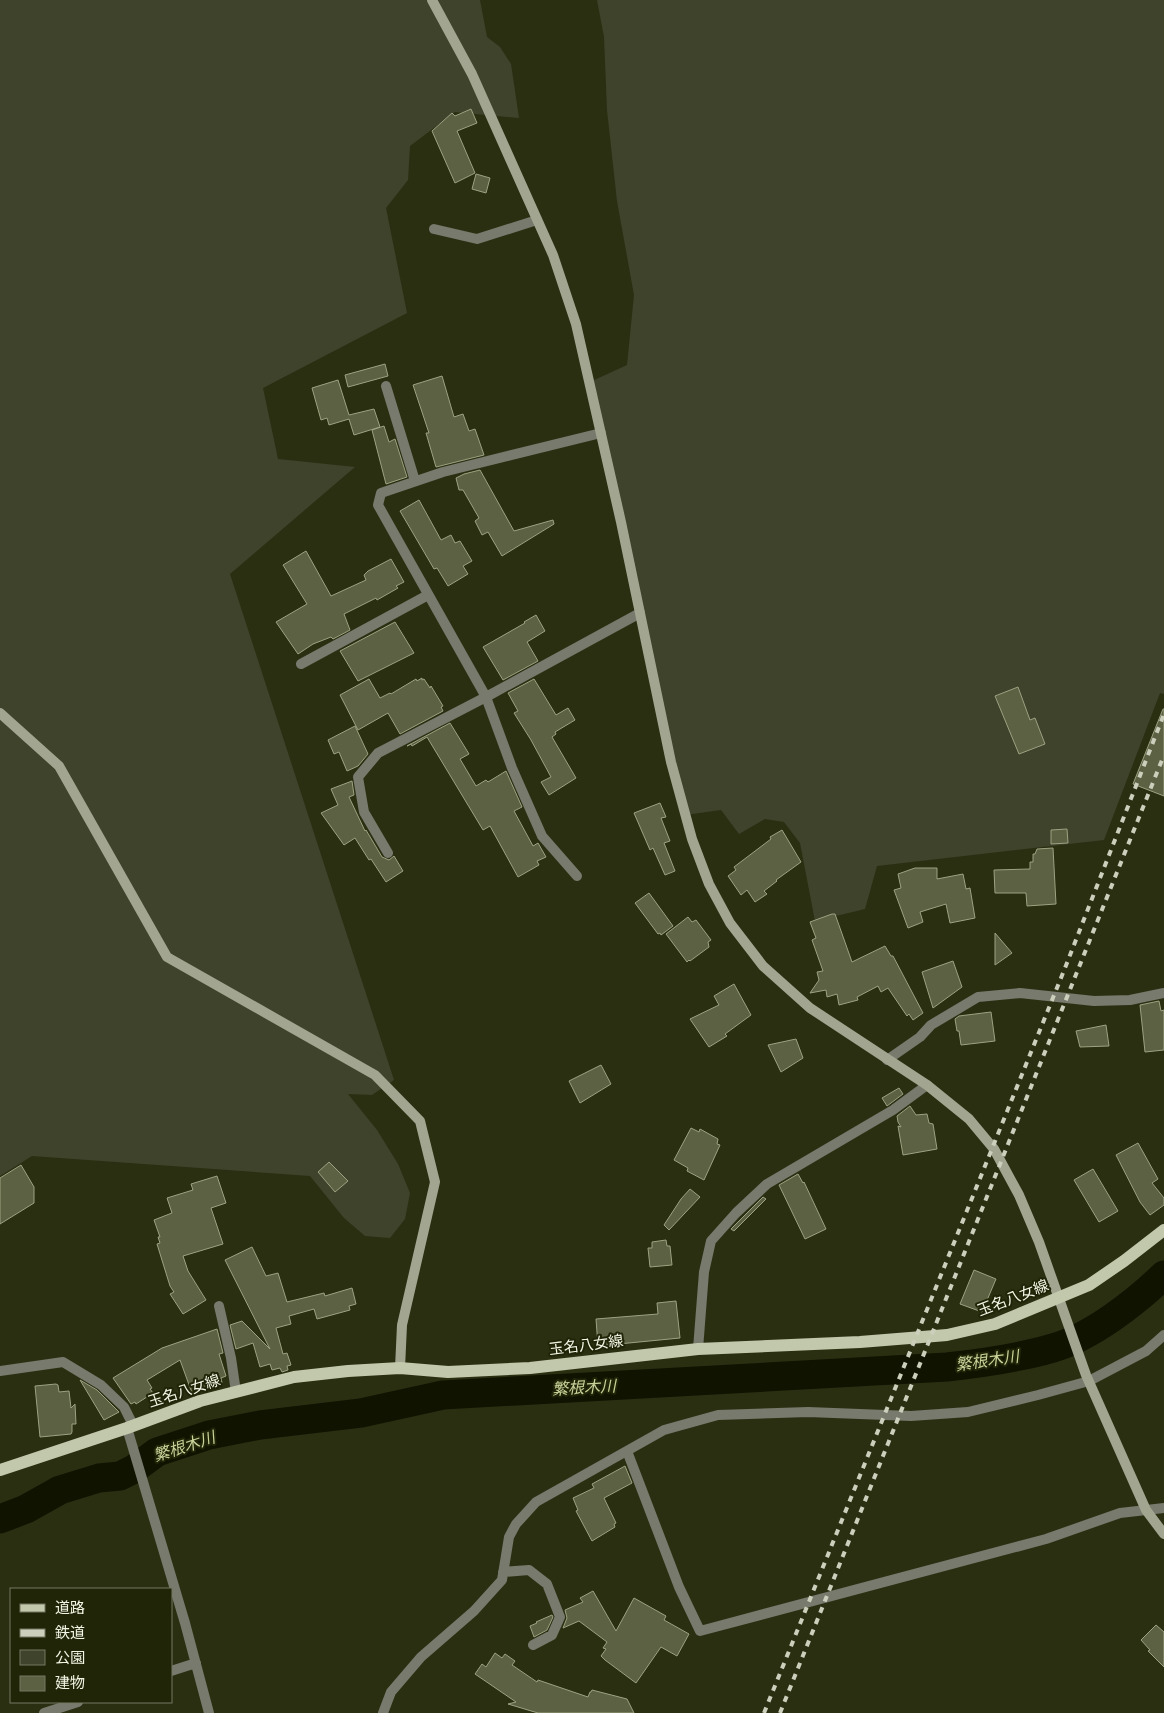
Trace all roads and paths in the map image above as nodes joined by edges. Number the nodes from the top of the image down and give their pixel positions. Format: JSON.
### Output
{"nodes":[{"id":1,"x":432,"y":0,"type":"edge"},
{"id":2,"x":537,"y":220,"type":"junction"},
{"id":3,"x":434,"y":229,"type":"dead end"},
{"id":4,"x":386,"y":386,"type":"dead end"},
{"id":5,"x":601,"y":433,"type":"junction"},
{"id":6,"x":415,"y":482,"type":"junction"},
{"id":7,"x":428,"y":595,"type":"junction"},
{"id":8,"x":640,"y":613,"type":"junction"},
{"id":9,"x":301,"y":664,"type":"dead end"},
{"id":10,"x":486,"y":698,"type":"junction"},
{"id":11,"x":0,"y":713,"type":"edge"},
{"id":12,"x":388,"y":853,"type":"dead end"},
{"id":13,"x":577,"y":876,"type":"dead end"},
{"id":14,"x":1164,"y":993,"type":"edge"},
{"id":15,"x":887,"y":1060,"type":"junction"},
{"id":16,"x":927,"y":1085,"type":"junction"},
{"id":17,"x":1164,"y":1230,"type":"edge"},
{"id":18,"x":1058,"y":1298,"type":"junction"},
{"id":19,"x":219,"y":1306,"type":"dead end"},
{"id":20,"x":1164,"y":1335,"type":"edge"},
{"id":21,"x":698,"y":1349,"type":"junction"},
{"id":22,"x":400,"y":1368,"type":"junction"},
{"id":23,"x":0,"y":1371,"type":"edge"},
{"id":24,"x":1087,"y":1378,"type":"junction"},
{"id":25,"x":236,"y":1392,"type":"junction"},
{"id":26,"x":130,"y":1426,"type":"junction"},
{"id":27,"x":628,"y":1451,"type":"junction"},
{"id":28,"x":0,"y":1470,"type":"edge"},
{"id":29,"x":1164,"y":1508,"type":"edge"},
{"id":30,"x":1146,"y":1510,"type":"junction"},
{"id":31,"x":1164,"y":1534,"type":"edge"},
{"id":32,"x":504,"y":1572,"type":"junction"},
{"id":33,"x":533,"y":1645,"type":"dead end"},
{"id":34,"x":196,"y":1663,"type":"junction"},
{"id":35,"x":172,"y":1671,"type":"edge"},
{"id":36,"x":75,"y":1703,"type":"edge"},
{"id":37,"x":44,"y":1713,"type":"edge"},
{"id":38,"x":209,"y":1713,"type":"edge"},
{"id":39,"x":383,"y":1713,"type":"edge"}],
"edges":[{"from":1,"to":2,"type":"street"},
{"from":2,"to":3,"type":"street"},
{"from":2,"to":5,"type":"street"},
{"from":4,"to":6,"type":"street"},
{"from":5,"to":6,"type":"street"},
{"from":5,"to":8,"type":"street"},
{"from":6,"to":7,"type":"street"},
{"from":7,"to":9,"type":"street"},
{"from":7,"to":10,"type":"street"},
{"from":8,"to":10,"type":"street"},
{"from":8,"to":15,"type":"street"},
{"from":10,"to":12,"type":"street"},
{"from":10,"to":13,"type":"street"},
{"from":11,"to":22,"type":"street"},
{"from":14,"to":15,"type":"street"},
{"from":15,"to":16,"type":"street"},
{"from":16,"to":18,"type":"street"},
{"from":16,"to":21,"type":"street"},
{"from":17,"to":18,"type":"main road","name":"玉名八女線"},
{"from":18,"to":21,"type":"main road","name":"玉名八女線"},
{"from":18,"to":24,"type":"street"},
{"from":19,"to":25,"type":"street"},
{"from":20,"to":24,"type":"street"},
{"from":21,"to":22,"type":"main road","name":"玉名八女線"},
{"from":22,"to":25,"type":"main road","name":"玉名八女線"},
{"from":23,"to":26,"type":"street"},
{"from":24,"to":27,"type":"street"},
{"from":24,"to":30,"type":"street"},
{"from":25,"to":26,"type":"main road","name":"玉名八女線"},
{"from":26,"to":28,"type":"main road","name":"玉名八女線"},
{"from":26,"to":34,"type":"street"},
{"from":27,"to":30,"type":"street"},
{"from":27,"to":32,"type":"street"},
{"from":29,"to":30,"type":"street"},
{"from":30,"to":31,"type":"street"},
{"from":32,"to":33,"type":"street"},
{"from":32,"to":39,"type":"street"},
{"from":34,"to":35,"type":"street"},
{"from":34,"to":38,"type":"street"},
{"from":36,"to":37,"type":"street"}]}
